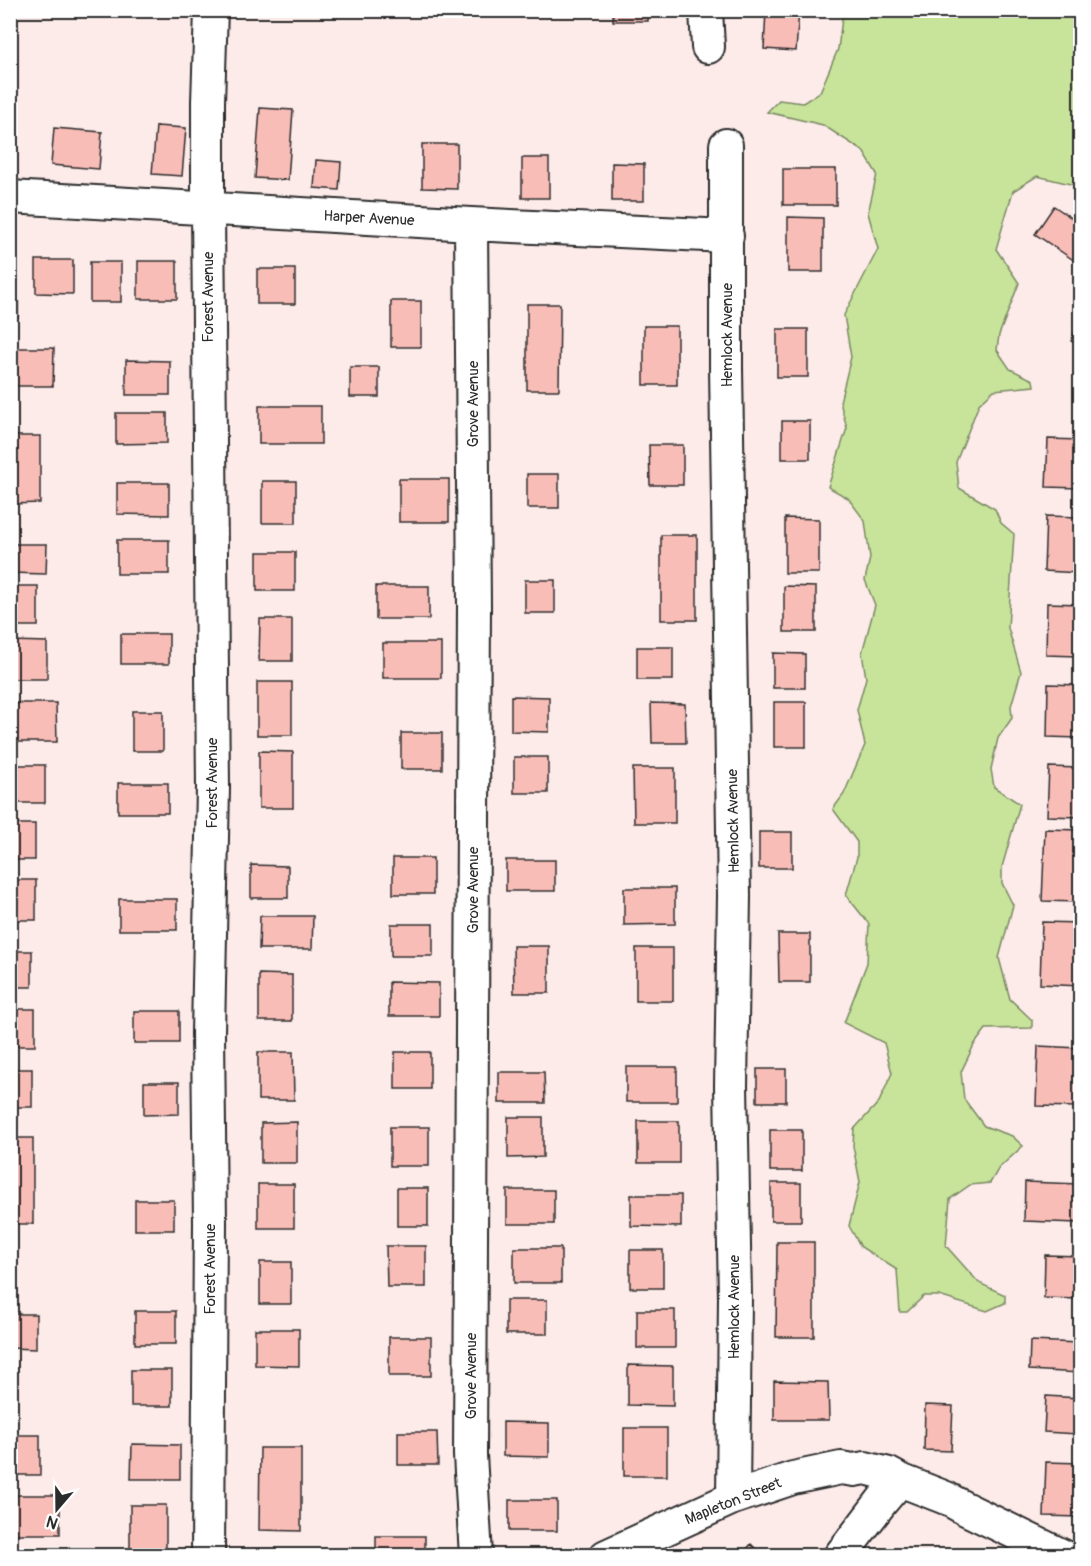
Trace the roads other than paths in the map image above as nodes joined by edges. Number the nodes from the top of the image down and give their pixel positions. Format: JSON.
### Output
{"nodes":[{"id":1,"x":211,"y":10,"type":"edge"},
{"id":2,"x":706,"y":10,"type":"edge"},
{"id":3,"x":708,"y":47,"type":"dead end"},
{"id":4,"x":726,"y":145,"type":"dead end"},
{"id":5,"x":10,"y":197,"type":"edge"},
{"id":6,"x":208,"y":209,"type":"junction"},
{"id":7,"x":471,"y":224,"type":"junction"},
{"id":8,"x":727,"y":236,"type":"junction"},
{"id":9,"x":900,"y":1480,"type":"junction"},
{"id":10,"x":733,"y":1498,"type":"junction"},
{"id":11,"x":208,"y":1556,"type":"edge"},
{"id":12,"x":477,"y":1556,"type":"edge"},
{"id":13,"x":606,"y":1556,"type":"edge"},
{"id":14,"x":840,"y":1556,"type":"edge"},
{"id":15,"x":1063,"y":1556,"type":"edge"}],
"edges":[{"from":1,"to":6,"type":"street","name":"Forest Avenue"},
{"from":2,"to":3,"type":"street"},
{"from":4,"to":8,"type":"street","name":"Hemlock Avenue"},
{"from":5,"to":6,"type":"street","name":"Harper Avenue"},
{"from":6,"to":7,"type":"street","name":"Harper Avenue"},
{"from":6,"to":11,"type":"street","name":"Forest Avenue"},
{"from":7,"to":8,"type":"street","name":"Harper Avenue"},
{"from":7,"to":12,"type":"street","name":"Grove Avenue"},
{"from":8,"to":10,"type":"street","name":"Hemlock Avenue"},
{"from":9,"to":10,"type":"street","name":"Mapleton Street"},
{"from":9,"to":14,"type":"street"},
{"from":9,"to":15,"type":"street","name":"Mapleton Street"},
{"from":10,"to":13,"type":"street","name":"Mapleton Street"}]}
